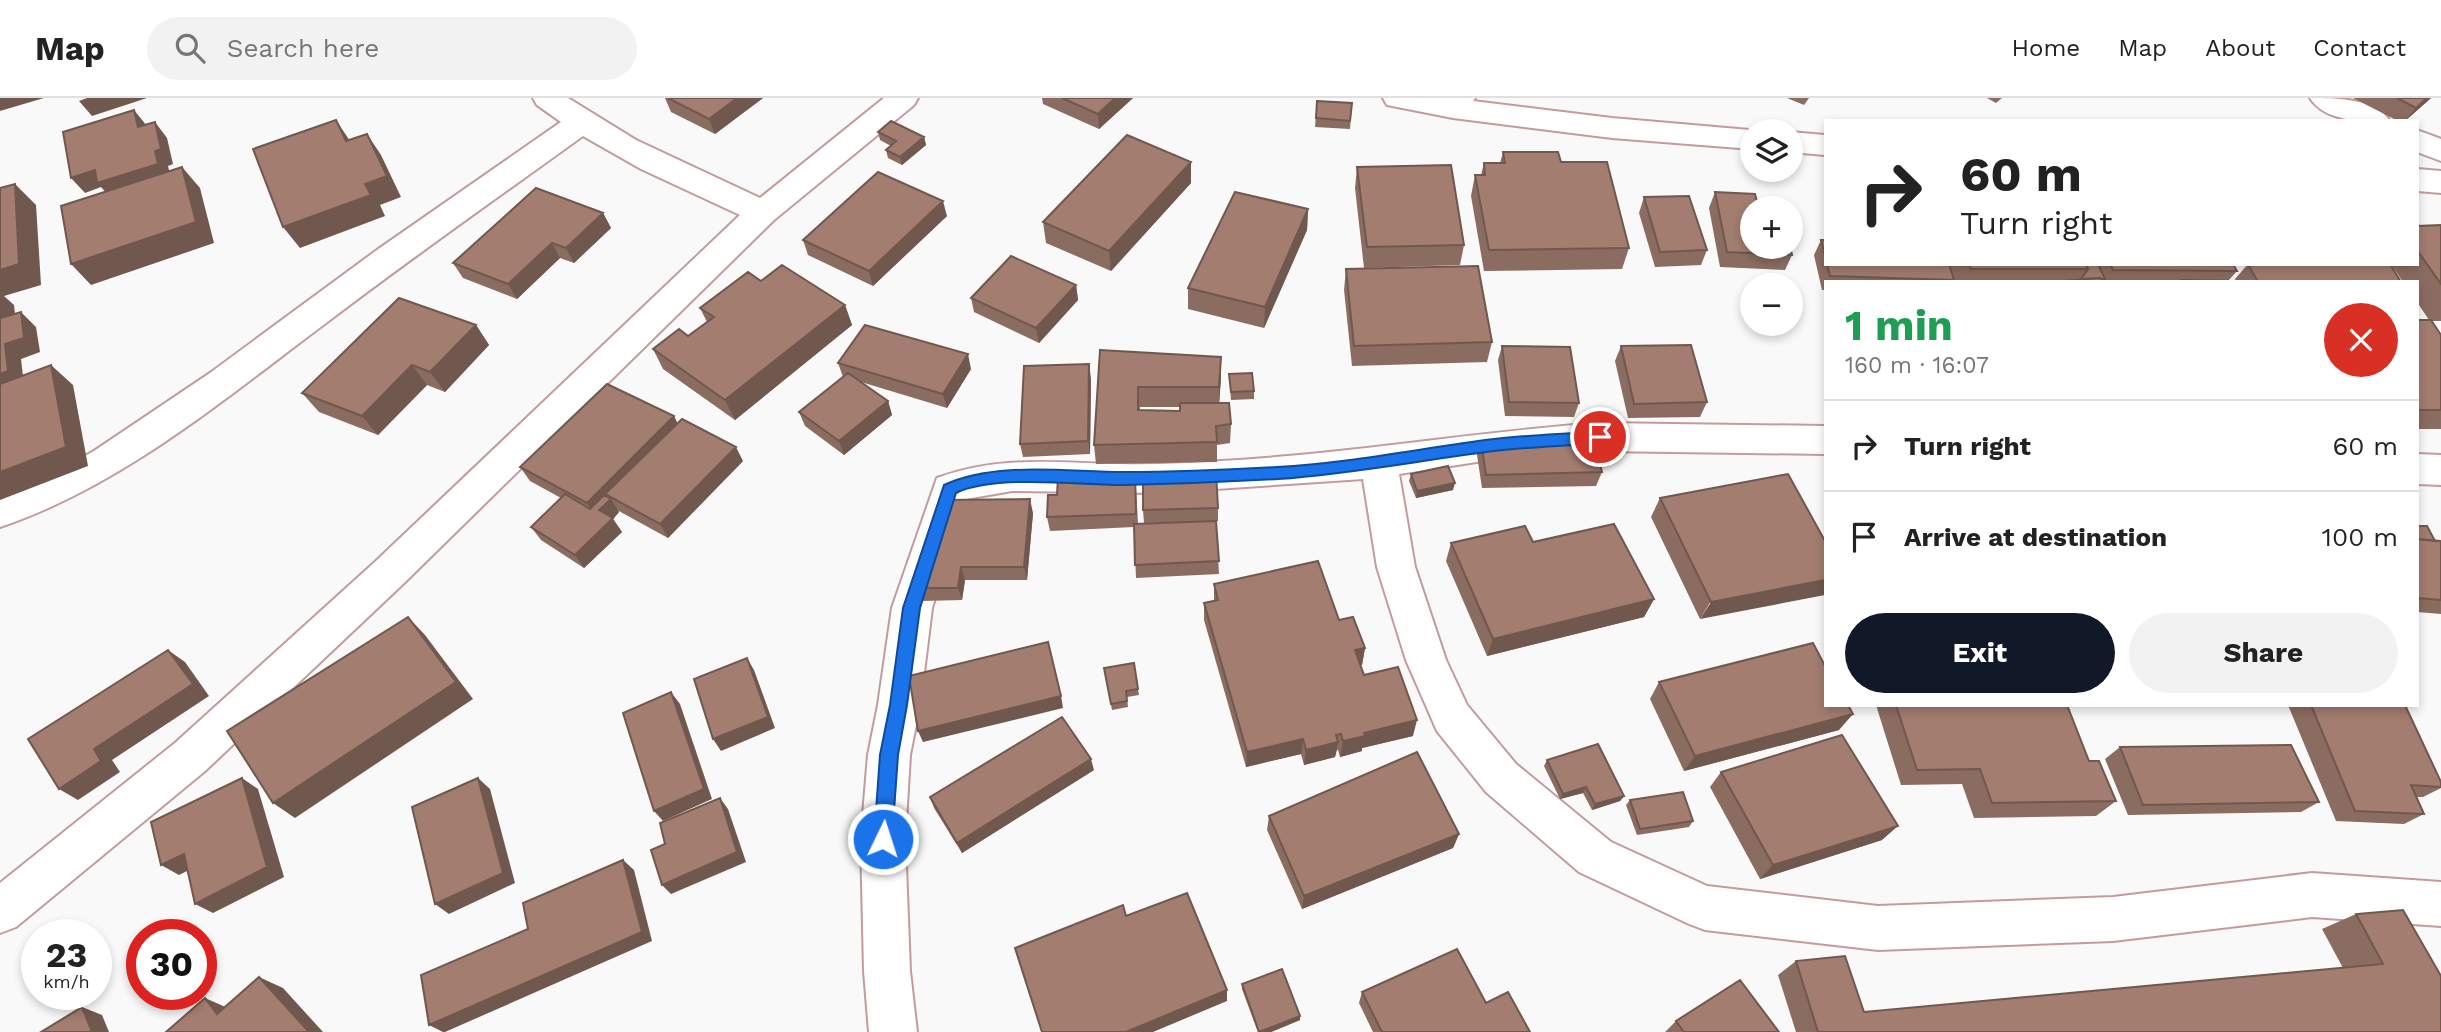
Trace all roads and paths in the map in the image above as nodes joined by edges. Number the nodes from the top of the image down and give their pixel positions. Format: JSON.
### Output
{"nodes":[{"id":1,"x":548,"y":98,"type":"edge"},
{"id":2,"x":903,"y":98,"type":"edge"},
{"id":3,"x":1398,"y":98,"type":"edge"},
{"id":4,"x":2325,"y":98,"type":"edge"},
{"id":5,"x":1456,"y":103,"type":"edge"},
{"id":6,"x":2371,"y":119,"type":"edge"},
{"id":7,"x":581,"y":122,"type":"junction"},
{"id":8,"x":1740,"y":138,"type":"edge"},
{"id":9,"x":2419,"y":141,"type":"edge"},
{"id":10,"x":1803,"y":143,"type":"edge"},
{"id":11,"x":1824,"y":145,"type":"edge"},
{"id":12,"x":2441,"y":151,"type":"edge"},
{"id":13,"x":2419,"y":180,"type":"edge"},
{"id":14,"x":2441,"y":182,"type":"edge"},
{"id":15,"x":763,"y":212,"type":"junction"},
{"id":16,"x":1824,"y":440,"type":"edge"},
{"id":17,"x":1379,"y":463,"type":"junction"},
{"id":18,"x":2419,"y":469,"type":"edge"},
{"id":19,"x":2441,"y":470,"type":"edge"},
{"id":20,"x":0,"y":512,"type":"edge"},
{"id":21,"x":2441,"y":904,"type":"edge"},
{"id":22,"x":0,"y":911,"type":"edge"},
{"id":23,"x":893,"y":1032,"type":"edge"}],
"edges":[{"from":1,"to":7,"type":"street"},
{"from":2,"to":15,"type":"street"},
{"from":3,"to":5,"type":"street"},
{"from":4,"to":6,"type":"street"},
{"from":5,"to":8,"type":"street"},
{"from":7,"to":15,"type":"street"},
{"from":7,"to":20,"type":"street"},
{"from":9,"to":12,"type":"street"},
{"from":10,"to":11,"type":"street"},
{"from":13,"to":14,"type":"street"},
{"from":15,"to":22,"type":"street"},
{"from":16,"to":17,"type":"street"},
{"from":17,"to":21,"type":"street"},
{"from":17,"to":23,"type":"street"},
{"from":18,"to":19,"type":"street"}]}
